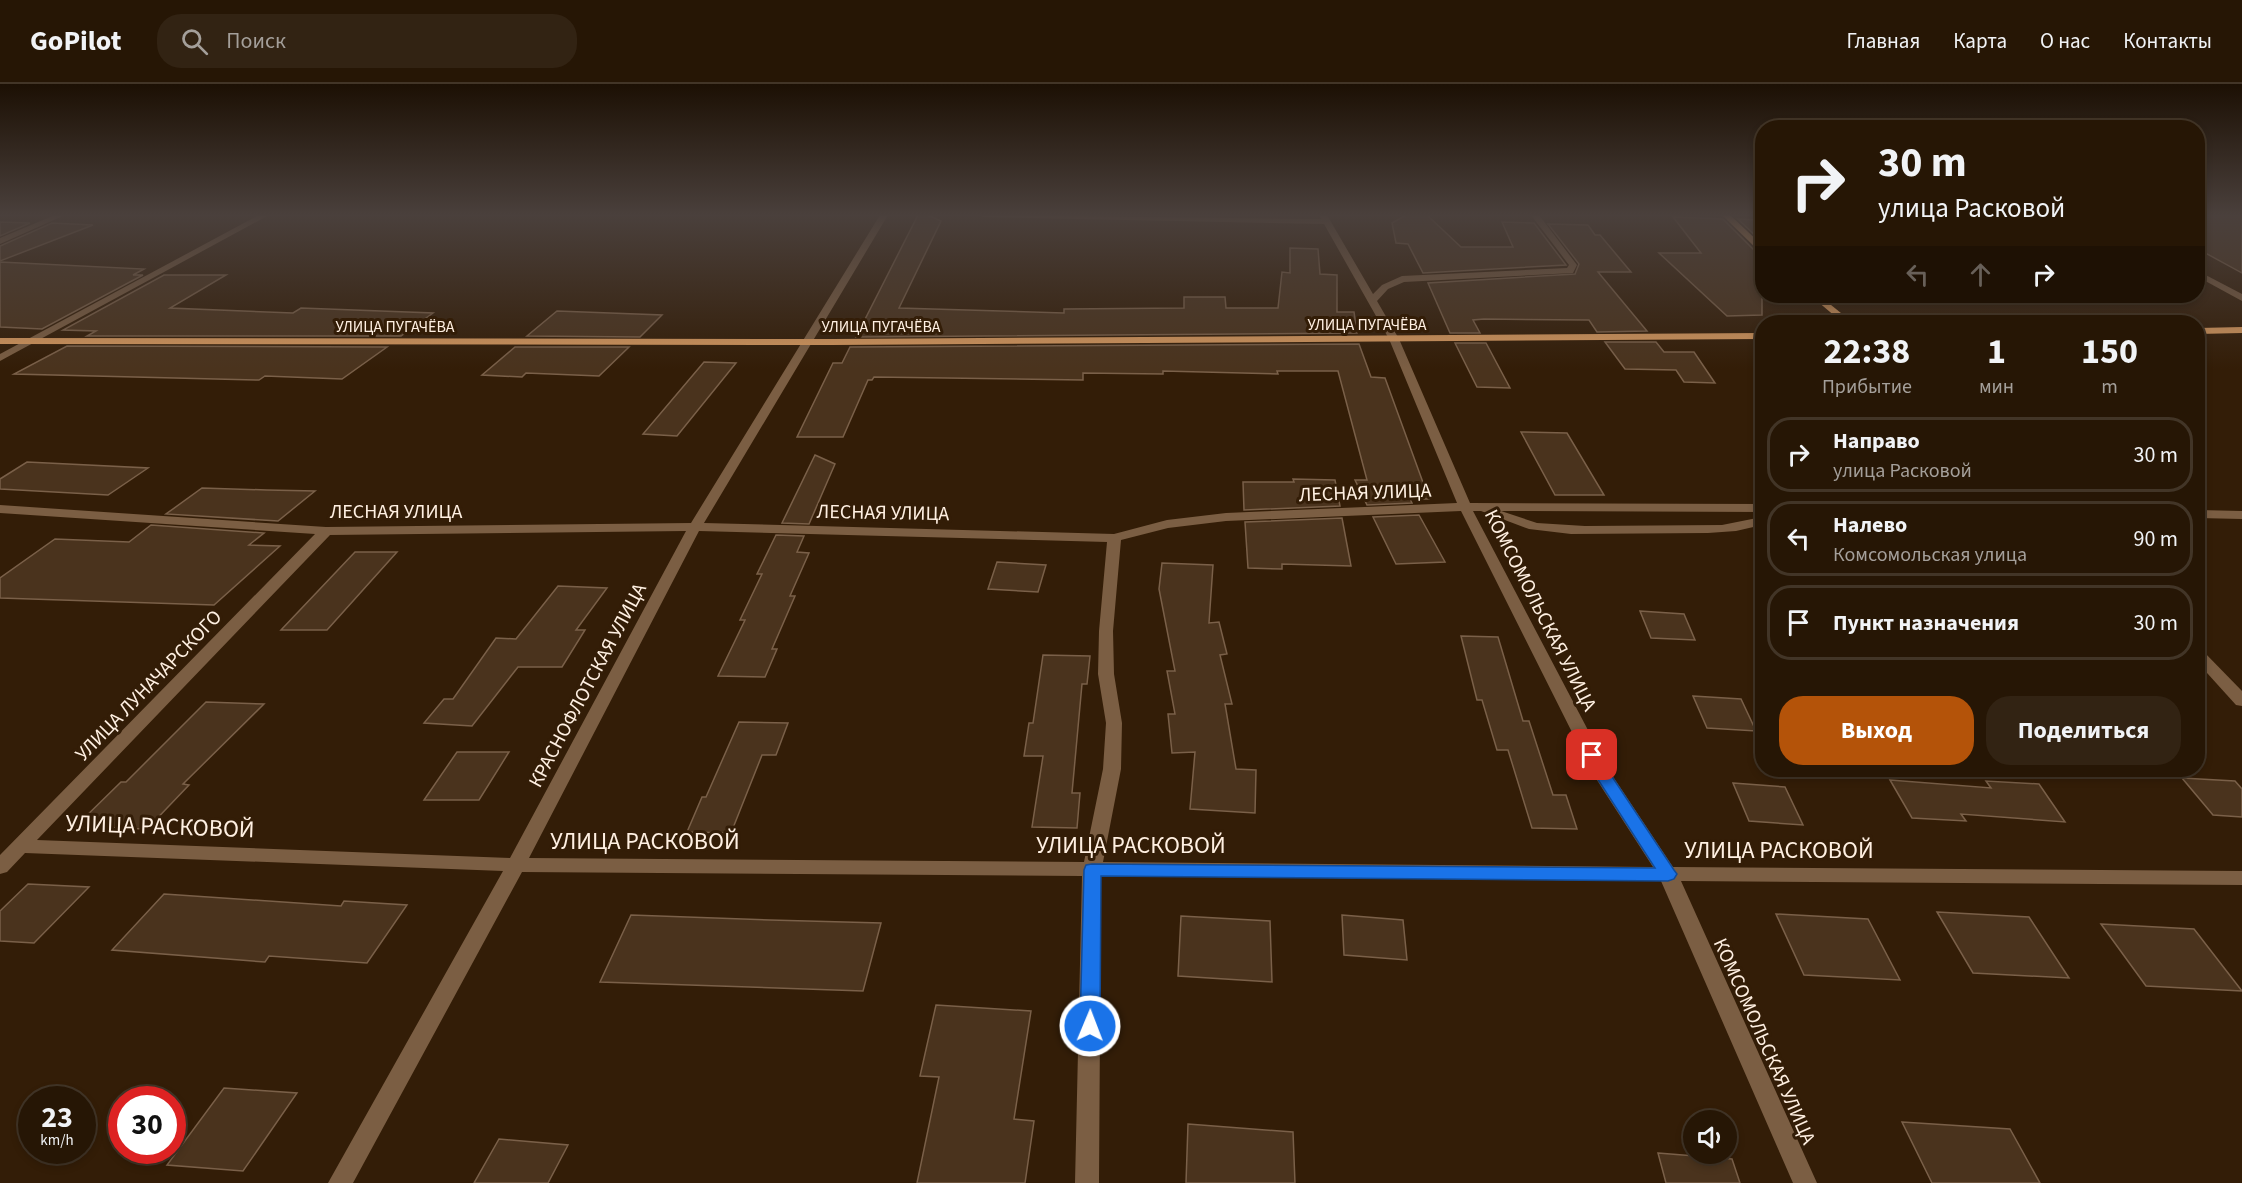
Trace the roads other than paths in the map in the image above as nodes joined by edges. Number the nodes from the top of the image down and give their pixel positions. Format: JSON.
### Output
{"nodes":[{"id":1,"x":169,"y":266,"type":"edge"},
{"id":2,"x":853,"y":266,"type":"edge"},
{"id":3,"x":1352,"y":266,"type":"edge"},
{"id":4,"x":1572,"y":266,"type":"edge"},
{"id":5,"x":2205,"y":278,"type":"edge"},
{"id":6,"x":2242,"y":297,"type":"edge"},
{"id":7,"x":1372,"y":300,"type":"junction"},
{"id":8,"x":1824,"y":303,"type":"edge"},
{"id":9,"x":1838,"y":315,"type":"edge"},
{"id":10,"x":2242,"y":330,"type":"edge"},
{"id":11,"x":2205,"y":331,"type":"edge"},
{"id":12,"x":1755,"y":336,"type":"edge"},
{"id":13,"x":1395,"y":339,"type":"junction"},
{"id":14,"x":0,"y":341,"type":"edge"},
{"id":15,"x":30,"y":341,"type":"junction"},
{"id":16,"x":807,"y":342,"type":"junction"},
{"id":17,"x":0,"y":358,"type":"edge"},
{"id":18,"x":1473,"y":507,"type":"junction"},
{"id":19,"x":1755,"y":508,"type":"edge"},
{"id":20,"x":0,"y":509,"type":"edge"},
{"id":21,"x":2205,"y":514,"type":"edge"},
{"id":22,"x":2242,"y":515,"type":"edge"},
{"id":23,"x":1755,"y":524,"type":"edge"},
{"id":24,"x":695,"y":527,"type":"junction"},
{"id":25,"x":326,"y":531,"type":"junction"},
{"id":26,"x":1114,"y":538,"type":"junction"},
{"id":27,"x":2205,"y":661,"type":"edge"},
{"id":28,"x":2242,"y":701,"type":"edge"},
{"id":29,"x":21,"y":846,"type":"junction"},
{"id":30,"x":516,"y":865,"type":"junction"},
{"id":31,"x":0,"y":867,"type":"edge"},
{"id":32,"x":1092,"y":870,"type":"junction"},
{"id":33,"x":1668,"y":874,"type":"junction"},
{"id":34,"x":2242,"y":878,"type":"edge"},
{"id":35,"x":340,"y":1183,"type":"edge"},
{"id":36,"x":1087,"y":1183,"type":"edge"},
{"id":37,"x":1805,"y":1183,"type":"edge"}],
"edges":[{"from":1,"to":15,"type":"street"},
{"from":2,"to":16,"type":"street","name":"КРАСНОФЛОТСКАЯ УЛИЦА"},
{"from":3,"to":7,"type":"street","name":"КОМСОМОЛЬСКАЯ УЛИЦА"},
{"from":4,"to":7,"type":"street"},
{"from":5,"to":6,"type":"street"},
{"from":7,"to":13,"type":"street","name":"КОМСОМОЛЬСКАЯ УЛИЦА"},
{"from":8,"to":9,"type":"main road"},
{"from":10,"to":11,"type":"main road"},
{"from":12,"to":13,"type":"main road","name":"УЛИЦА ПУГАЧЁВА"},
{"from":13,"to":16,"type":"main road","name":"УЛИЦА ПУГАЧЁВА"},
{"from":13,"to":18,"type":"street","name":"КОМСОМОЛЬСКАЯ УЛИЦА"},
{"from":14,"to":15,"type":"main road","name":"УЛИЦА ПУГАЧЁВА"},
{"from":15,"to":16,"type":"main road","name":"УЛИЦА ПУГАЧЁВА"},
{"from":15,"to":17,"type":"street"},
{"from":16,"to":24,"type":"street","name":"КРАСНОФЛОТСКАЯ УЛИЦА"},
{"from":18,"to":19,"type":"street","name":"ЛЕСНАЯ УЛИЦА"},
{"from":18,"to":23,"type":"street"},
{"from":18,"to":26,"type":"street","name":"ЛЕСНАЯ УЛИЦА"},
{"from":18,"to":33,"type":"street","name":"КОМСОМОЛЬСКАЯ УЛИЦА"},
{"from":20,"to":25,"type":"street","name":"ЛЕСНАЯ УЛИЦА"},
{"from":21,"to":22,"type":"street"},
{"from":24,"to":25,"type":"street","name":"ЛЕСНАЯ УЛИЦА"},
{"from":24,"to":26,"type":"street","name":"ЛЕСНАЯ УЛИЦА"},
{"from":24,"to":30,"type":"street","name":"КРАСНОФЛОТСКАЯ УЛИЦА"},
{"from":25,"to":29,"type":"street","name":"УЛИЦА ЛУНАЧАРСКОГО"},
{"from":26,"to":32,"type":"street"},
{"from":27,"to":28,"type":"street"},
{"from":29,"to":30,"type":"street","name":"УЛИЦА РАСКОВОЙ"},
{"from":29,"to":31,"type":"street","name":"УЛИЦА ЛУНАЧАРСКОГО"},
{"from":30,"to":32,"type":"street","name":"УЛИЦА РАСКОВОЙ"},
{"from":30,"to":35,"type":"street","name":"КРАСНОФЛОТСКАЯ УЛИЦА"},
{"from":32,"to":33,"type":"street","name":"УЛИЦА РАСКОВОЙ"},
{"from":32,"to":36,"type":"street"},
{"from":33,"to":34,"type":"street","name":"УЛИЦА РАСКОВОЙ"},
{"from":33,"to":37,"type":"street","name":"КОМСОМОЛЬСКАЯ УЛИЦА"}]}
